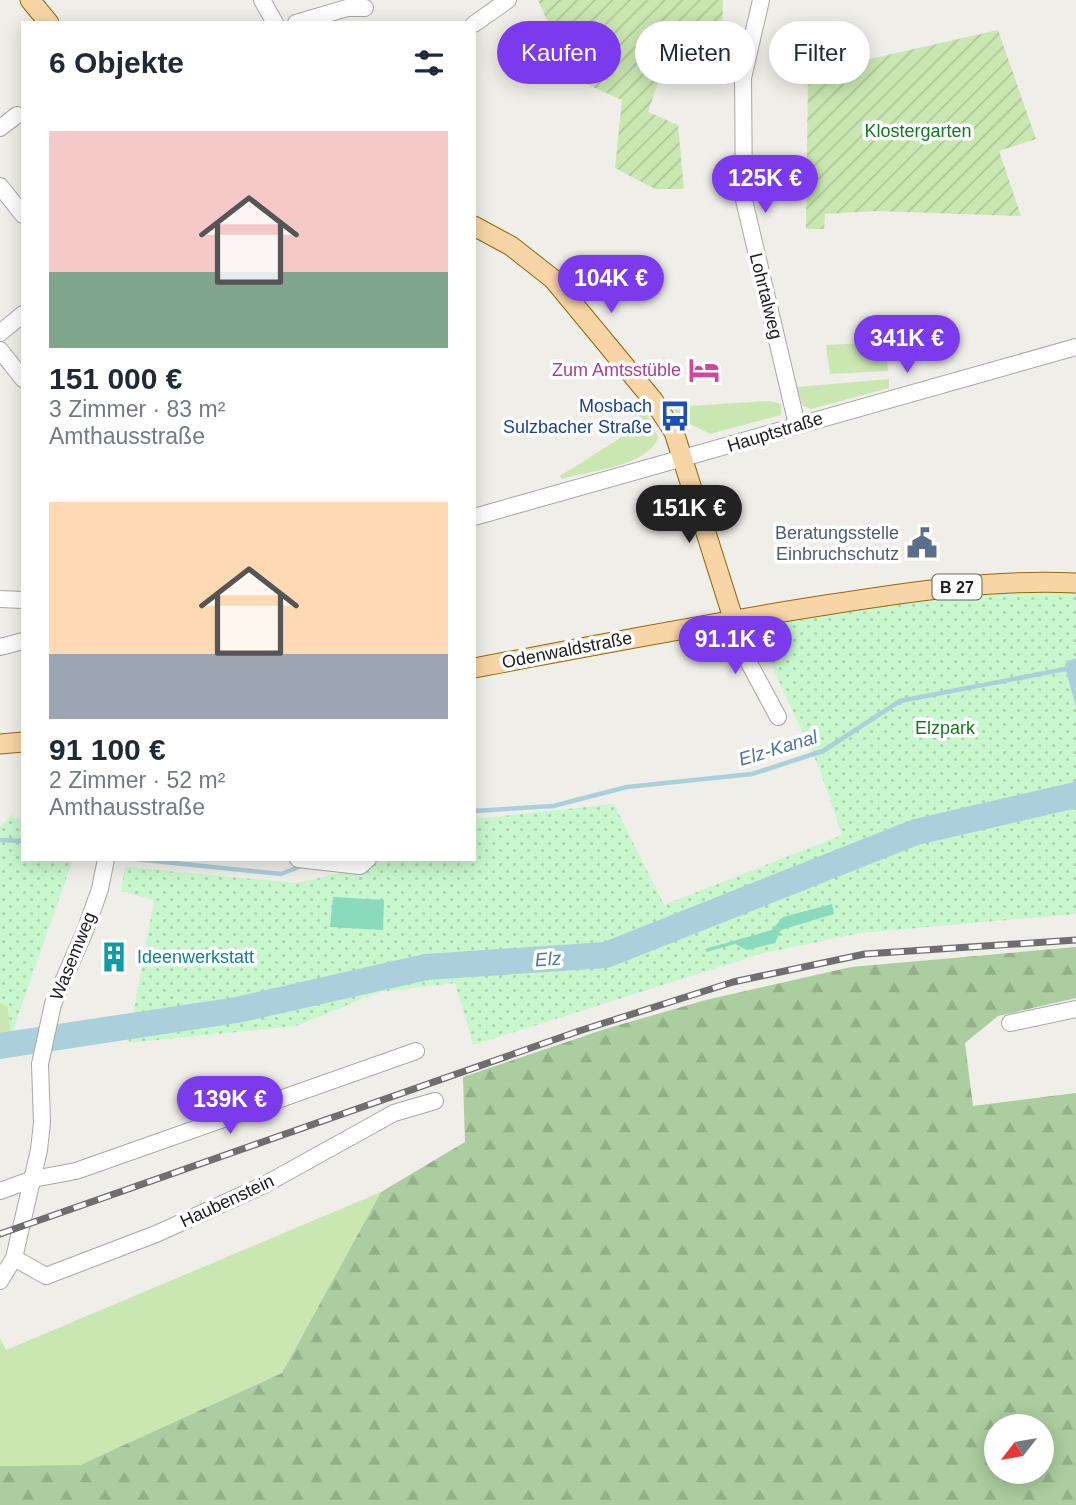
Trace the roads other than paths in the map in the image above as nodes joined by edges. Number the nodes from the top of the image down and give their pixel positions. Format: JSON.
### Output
{"nodes":[{"id":1,"x":30,"y":0,"type":"edge"},
{"id":2,"x":262,"y":0,"type":"edge"},
{"id":3,"x":508,"y":0,"type":"edge"},
{"id":4,"x":761,"y":0,"type":"edge"},
{"id":5,"x":365,"y":8,"type":"dead end"},
{"id":6,"x":47,"y":21,"type":"edge"},
{"id":7,"x":274,"y":21,"type":"edge"},
{"id":8,"x":303,"y":21,"type":"edge"},
{"id":9,"x":476,"y":23,"type":"edge"},
{"id":10,"x":17,"y":115,"type":"dead end"},
{"id":11,"x":0,"y":128,"type":"edge"},
{"id":12,"x":0,"y":186,"type":"edge"},
{"id":13,"x":21,"y":212,"type":"edge"},
{"id":14,"x":476,"y":227,"type":"edge"},
{"id":15,"x":21,"y":316,"type":"edge"},
{"id":16,"x":0,"y":332,"type":"edge"},
{"id":17,"x":1076,"y":346,"type":"edge"},
{"id":18,"x":0,"y":349,"type":"edge"},
{"id":19,"x":21,"y":376,"type":"edge"},
{"id":20,"x":797,"y":425,"type":"junction"},
{"id":21,"x":683,"y":460,"type":"junction"},
{"id":22,"x":476,"y":516,"type":"edge"},
{"id":23,"x":1076,"y":583,"type":"edge"},
{"id":24,"x":0,"y":599,"type":"edge"},
{"id":25,"x":21,"y":600,"type":"edge"},
{"id":26,"x":733,"y":618,"type":"junction"},
{"id":27,"x":21,"y":642,"type":"edge"},
{"id":28,"x":0,"y":647,"type":"edge"},
{"id":29,"x":476,"y":668,"type":"edge"},
{"id":30,"x":778,"y":717,"type":"dead end"},
{"id":31,"x":21,"y":742,"type":"edge"},
{"id":32,"x":0,"y":744,"type":"edge"},
{"id":33,"x":106,"y":861,"type":"edge"},
{"id":34,"x":307,"y":861,"type":"edge"},
{"id":35,"x":366,"y":861,"type":"edge"},
{"id":36,"x":1076,"y":1009,"type":"edge"},
{"id":37,"x":1010,"y":1023,"type":"dead end"},
{"id":38,"x":416,"y":1051,"type":"dead end"},
{"id":39,"x":435,"y":1101,"type":"dead end"},
{"id":40,"x":33,"y":1179,"type":"junction"},
{"id":41,"x":0,"y":1191,"type":"edge"},
{"id":42,"x":14,"y":1258,"type":"junction"},
{"id":43,"x":0,"y":1281,"type":"edge"}],
"edges":[{"from":1,"to":6,"type":"main road"},
{"from":2,"to":7,"type":"street"},
{"from":3,"to":9,"type":"street"},
{"from":4,"to":20,"type":"street","name":"Lohrtalweg"},
{"from":5,"to":8,"type":"street"},
{"from":10,"to":11,"type":"street"},
{"from":12,"to":13,"type":"street"},
{"from":14,"to":21,"type":"main road"},
{"from":15,"to":16,"type":"street"},
{"from":17,"to":20,"type":"street","name":"Hauptstraße"},
{"from":18,"to":19,"type":"street"},
{"from":20,"to":21,"type":"street","name":"Hauptstraße"},
{"from":21,"to":22,"type":"street","name":"Hauptstraße"},
{"from":21,"to":26,"type":"main road"},
{"from":23,"to":26,"type":"main road","name":"Odenwaldstraße","number":"B 27"},
{"from":24,"to":25,"type":"street"},
{"from":26,"to":29,"type":"main road","name":"Odenwaldstraße","number":"B 27"},
{"from":26,"to":30,"type":"street"},
{"from":27,"to":28,"type":"street"},
{"from":31,"to":32,"type":"main road"},
{"from":33,"to":40,"type":"street","name":"Wasemweg"},
{"from":34,"to":35,"type":"street"},
{"from":36,"to":37,"type":"street"},
{"from":38,"to":40,"type":"street"},
{"from":39,"to":42,"type":"street","name":"Haubenstein"},
{"from":40,"to":41,"type":"street"},
{"from":40,"to":42,"type":"street","name":"Wasemweg"},
{"from":42,"to":43,"type":"street","name":"Wasemweg"}]}
